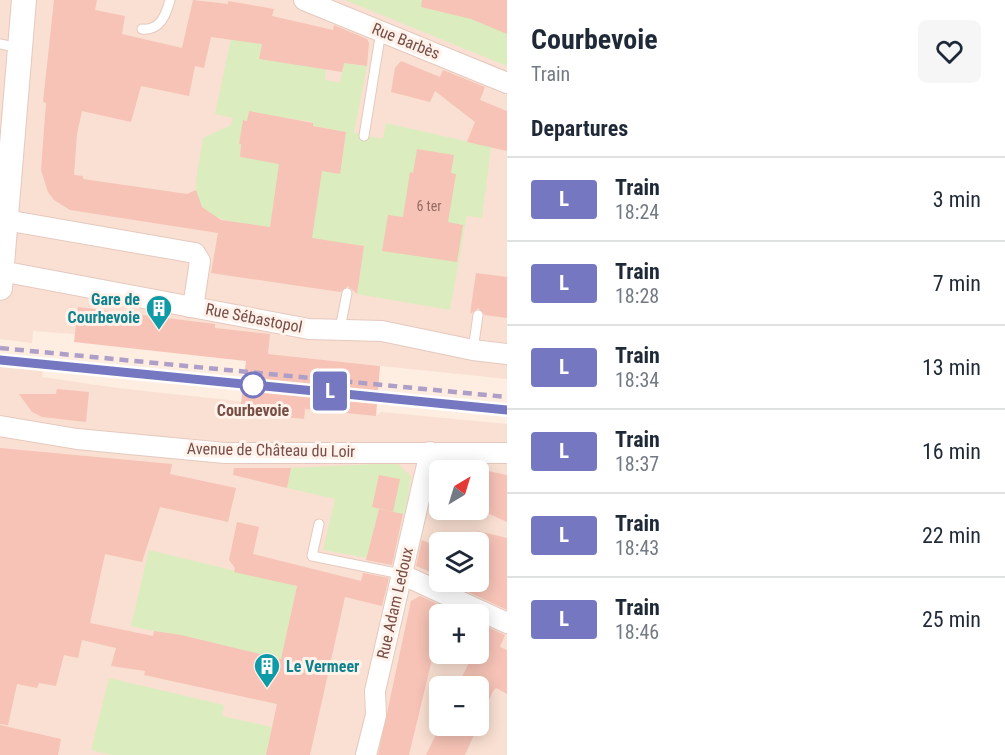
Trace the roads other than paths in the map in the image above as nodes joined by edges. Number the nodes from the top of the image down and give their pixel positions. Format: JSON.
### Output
{"nodes":[{"id":1,"x":24,"y":0,"type":"edge"},
{"id":2,"x":170,"y":0,"type":"edge"},
{"id":3,"x":304,"y":0,"type":"edge"},
{"id":4,"x":142,"y":29,"type":"dead end"},
{"id":5,"x":381,"y":31,"type":"junction"},
{"id":6,"x":10,"y":46,"type":"edge"},
{"id":7,"x":507,"y":83,"type":"edge"},
{"id":8,"x":364,"y":136,"type":"dead end"},
{"id":9,"x":3,"y":220,"type":"edge"},
{"id":10,"x":1,"y":280,"type":"edge"},
{"id":11,"x":347,"y":293,"type":"dead end"},
{"id":12,"x":190,"y":307,"type":"junction"},
{"id":13,"x":478,"y":315,"type":"dead end"},
{"id":14,"x":340,"y":329,"type":"junction"},
{"id":15,"x":473,"y":350,"type":"junction"},
{"id":16,"x":507,"y":354,"type":"edge"},
{"id":17,"x":0,"y":426,"type":"edge"},
{"id":18,"x":430,"y":452,"type":"junction"},
{"id":19,"x":507,"y":453,"type":"edge"},
{"id":20,"x":319,"y":524,"type":"dead end"},
{"id":21,"x":401,"y":574,"type":"junction"},
{"id":22,"x":507,"y":623,"type":"edge"},
{"id":23,"x":366,"y":755,"type":"edge"}],
"edges":[{"from":1,"to":6,"type":"street"},
{"from":2,"to":4,"type":"lane"},
{"from":3,"to":5,"type":"street","name":"Rue Barbès"},
{"from":5,"to":7,"type":"street","name":"Rue Barbès"},
{"from":5,"to":8,"type":"lane"},
{"from":6,"to":9,"type":"street"},
{"from":9,"to":10,"type":"street"},
{"from":9,"to":12,"type":"street"},
{"from":10,"to":12,"type":"street","name":"Rue Sébastopol"},
{"from":11,"to":14,"type":"lane"},
{"from":12,"to":14,"type":"street","name":"Rue Sébastopol"},
{"from":13,"to":15,"type":"lane"},
{"from":14,"to":15,"type":"street","name":"Rue Sébastopol"},
{"from":15,"to":16,"type":"street","name":"Rue Sébastopol"},
{"from":17,"to":18,"type":"street","name":"Avenue de Château du Loir"},
{"from":18,"to":19,"type":"street","name":"Avenue de Château du Loir"},
{"from":18,"to":21,"type":"street","name":"Rue Adam Ledoux"},
{"from":20,"to":21,"type":"lane"},
{"from":21,"to":22,"type":"street"},
{"from":21,"to":23,"type":"street","name":"Rue Adam Ledoux"}]}
